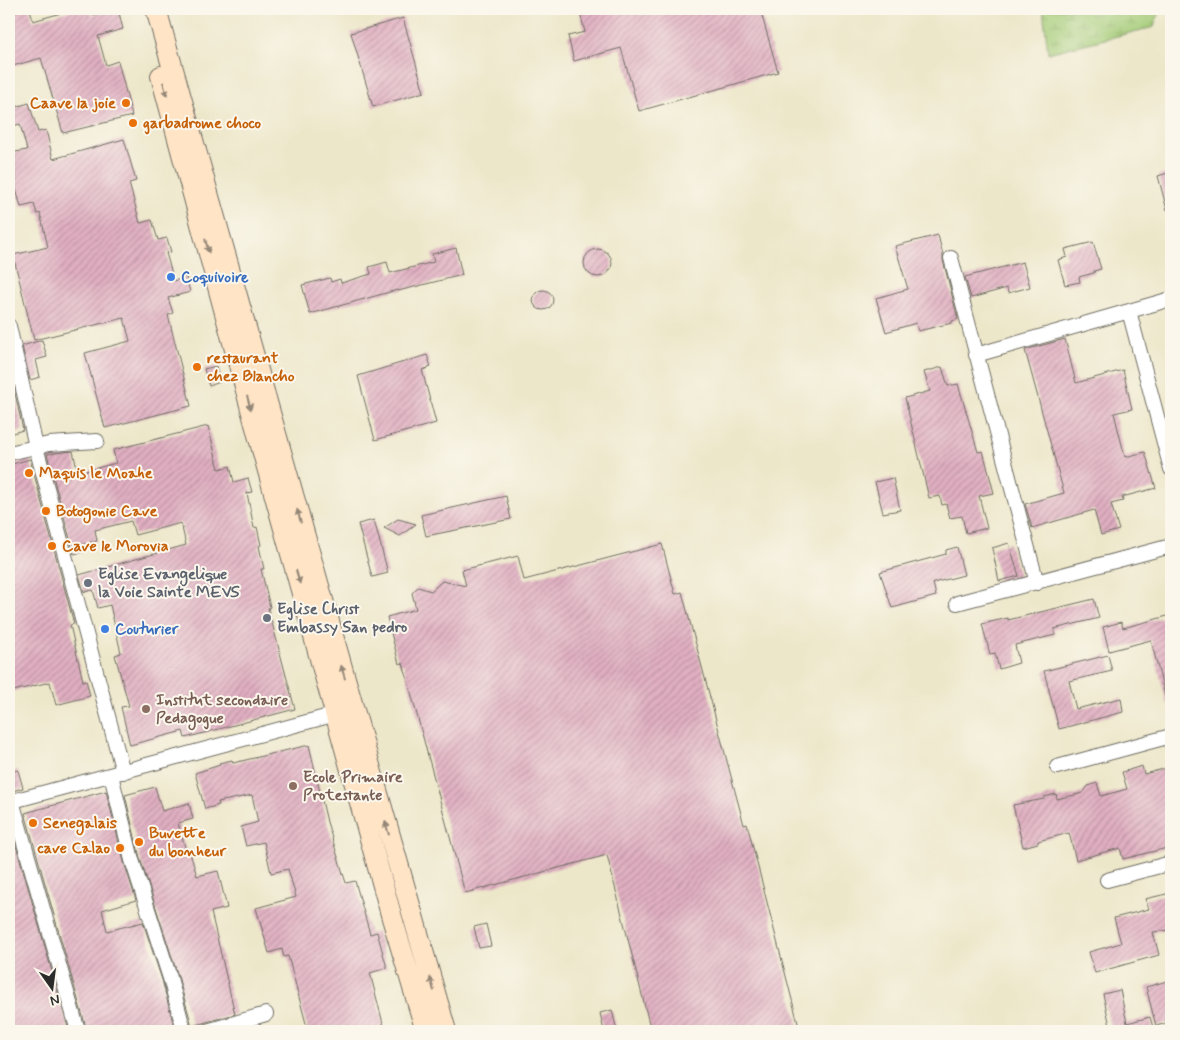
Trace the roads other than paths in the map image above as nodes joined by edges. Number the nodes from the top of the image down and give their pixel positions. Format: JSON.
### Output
{"nodes":[{"id":1,"x":142,"y":9,"type":"edge"},
{"id":2,"x":156,"y":9,"type":"edge"},
{"id":3,"x":951,"y":258,"type":"dead end"},
{"id":4,"x":1171,"y":299,"type":"edge"},
{"id":5,"x":1129,"y":311,"type":"junction"},
{"id":6,"x":9,"y":326,"type":"edge"},
{"id":7,"x":976,"y":355,"type":"junction"},
{"id":8,"x":97,"y":442,"type":"dead end"},
{"id":9,"x":36,"y":447,"type":"junction"},
{"id":10,"x":9,"y":453,"type":"edge"},
{"id":11,"x":1171,"y":469,"type":"edge"},
{"id":12,"x":1171,"y":546,"type":"edge"},
{"id":13,"x":1037,"y":583,"type":"junction"},
{"id":14,"x":957,"y":603,"type":"dead end"},
{"id":15,"x":345,"y":712,"type":"junction"},
{"id":16,"x":1171,"y":736,"type":"edge"},
{"id":17,"x":1057,"y":766,"type":"dead end"},
{"id":18,"x":117,"y":773,"type":"junction"},
{"id":19,"x":10,"y":802,"type":"edge"},
{"id":20,"x":1171,"y":863,"type":"edge"},
{"id":21,"x":1107,"y":880,"type":"dead end"},
{"id":22,"x":266,"y":1014,"type":"dead end"},
{"id":23,"x":78,"y":1031,"type":"edge"},
{"id":24,"x":184,"y":1031,"type":"edge"},
{"id":25,"x":207,"y":1031,"type":"edge"},
{"id":26,"x":426,"y":1031,"type":"edge"},
{"id":27,"x":446,"y":1031,"type":"edge"}],
"edges":[{"from":1,"to":15,"type":"main road","one_way":true},
{"from":15,"to":2,"type":"main road","one_way":true},
{"from":3,"to":7,"type":"street"},
{"from":4,"to":5,"type":"street"},
{"from":5,"to":7,"type":"street"},
{"from":5,"to":11,"type":"street"},
{"from":6,"to":9,"type":"street"},
{"from":7,"to":13,"type":"street"},
{"from":8,"to":9,"type":"street"},
{"from":9,"to":10,"type":"street"},
{"from":9,"to":18,"type":"street"},
{"from":12,"to":13,"type":"street"},
{"from":13,"to":14,"type":"street"},
{"from":15,"to":18,"type":"street"},
{"from":15,"to":26,"type":"main road"},
{"from":27,"to":15,"type":"main road","one_way":true},
{"from":16,"to":17,"type":"street"},
{"from":18,"to":19,"type":"street"},
{"from":18,"to":24,"type":"street"},
{"from":19,"to":23,"type":"street"},
{"from":20,"to":21,"type":"street"},
{"from":22,"to":25,"type":"street"}]}
